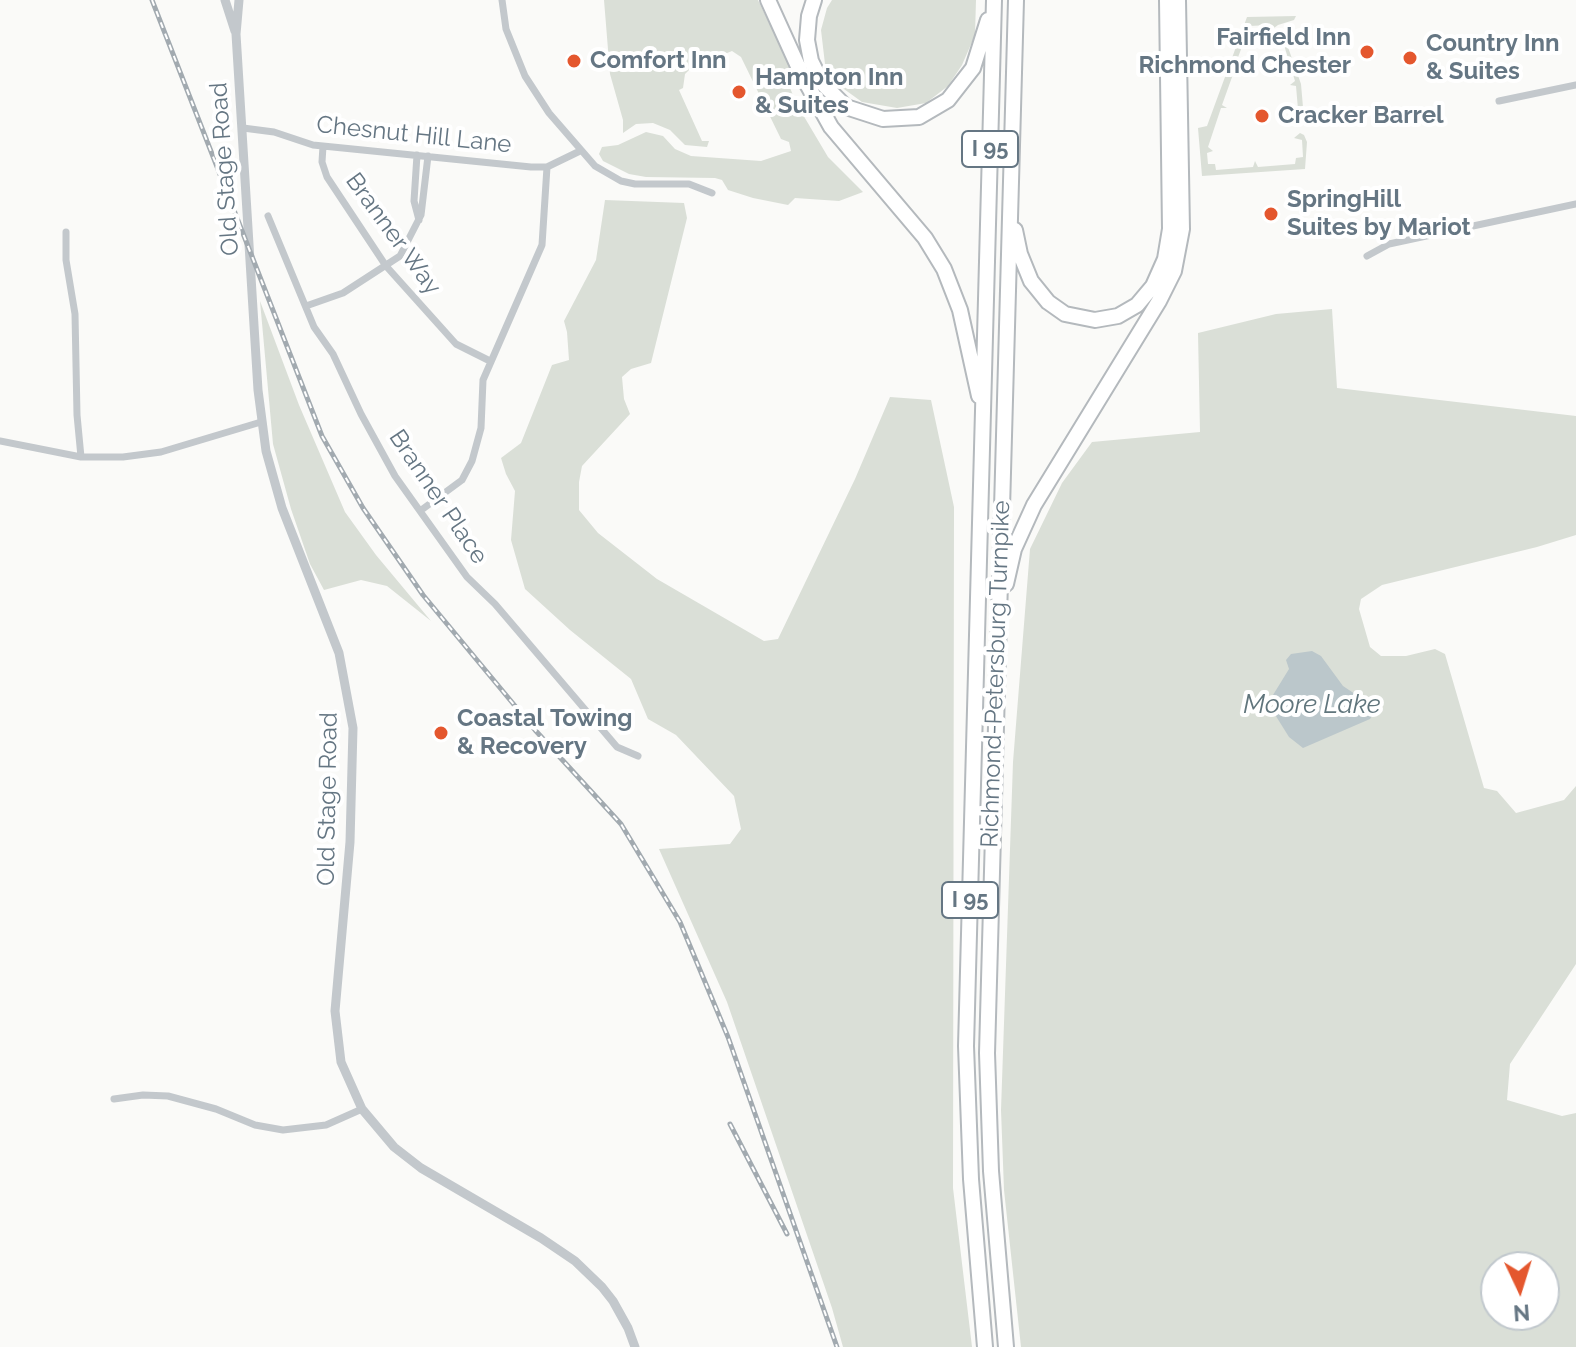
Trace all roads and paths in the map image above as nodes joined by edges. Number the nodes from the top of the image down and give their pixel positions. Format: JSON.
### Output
{"nodes":[{"id":1,"x":225,"y":0,"type":"edge"},
{"id":2,"x":239,"y":0,"type":"edge"},
{"id":3,"x":502,"y":0,"type":"edge"},
{"id":4,"x":768,"y":0,"type":"edge"},
{"id":5,"x":814,"y":0,"type":"edge"},
{"id":6,"x":993,"y":0,"type":"edge"},
{"id":7,"x":1016,"y":0,"type":"edge"},
{"id":8,"x":1167,"y":0,"type":"edge"},
{"id":9,"x":1178,"y":0,"type":"edge"},
{"id":10,"x":236,"y":34,"type":"junction"},
{"id":11,"x":1576,"y":85,"type":"edge"},
{"id":12,"x":1499,"y":101,"type":"dead end"},
{"id":13,"x":243,"y":128,"type":"junction"},
{"id":14,"x":323,"y":146,"type":"junction"},
{"id":15,"x":580,"y":151,"type":"junction"},
{"id":16,"x":417,"y":155,"type":"junction"},
{"id":17,"x":428,"y":156,"type":"junction"},
{"id":18,"x":547,"y":167,"type":"junction"},
{"id":19,"x":712,"y":193,"type":"dead end"},
{"id":20,"x":1010,"y":198,"type":"junction"},
{"id":21,"x":1576,"y":204,"type":"edge"},
{"id":22,"x":268,"y":216,"type":"dead end"},
{"id":23,"x":419,"y":220,"type":"junction"},
{"id":24,"x":66,"y":232,"type":"dead end"},
{"id":25,"x":1367,"y":256,"type":"dead end"},
{"id":26,"x":386,"y":266,"type":"junction"},
{"id":27,"x":306,"y":306,"type":"junction"},
{"id":28,"x":490,"y":361,"type":"junction"},
{"id":29,"x":983,"y":406,"type":"junction"},
{"id":30,"x":261,"y":422,"type":"junction"},
{"id":31,"x":0,"y":441,"type":"edge"},
{"id":32,"x":81,"y":457,"type":"junction"},
{"id":33,"x":420,"y":511,"type":"junction"},
{"id":34,"x":999,"y":615,"type":"junction"},
{"id":35,"x":638,"y":756,"type":"dead end"},
{"id":36,"x":114,"y":1099,"type":"dead end"},
{"id":37,"x":362,"y":1109,"type":"junction"},
{"id":38,"x":635,"y":1347,"type":"edge"},
{"id":39,"x":985,"y":1347,"type":"edge"},
{"id":40,"x":1006,"y":1347,"type":"edge"}],
"edges":[{"from":1,"to":10,"type":"street","name":"Old Stage Road"},
{"from":2,"to":10,"type":"street","name":"Old Stage Road"},
{"from":3,"to":15,"type":"street"},
{"from":4,"to":29,"type":"highway"},
{"from":5,"to":6,"type":"highway"},
{"from":6,"to":29,"type":"highway","name":"Richmond-Petersburg Turnpike","number":"I 95"},
{"from":7,"to":20,"type":"highway","name":"Richmond-Petersburg Turnpike","number":"I 95"},
{"from":8,"to":20,"type":"highway"},
{"from":9,"to":34,"type":"highway"},
{"from":10,"to":13,"type":"street","name":"Old Stage Road"},
{"from":11,"to":12,"type":"street"},
{"from":13,"to":14,"type":"street","name":"Chesnut Hill Lane"},
{"from":13,"to":30,"type":"street","name":"Old Stage Road"},
{"from":14,"to":16,"type":"street","name":"Chesnut Hill Lane"},
{"from":14,"to":26,"type":"street","name":"Branner Way"},
{"from":15,"to":18,"type":"street"},
{"from":15,"to":19,"type":"street"},
{"from":16,"to":17,"type":"street","name":"Chesnut Hill Lane"},
{"from":16,"to":23,"type":"street"},
{"from":17,"to":18,"type":"street","name":"Chesnut Hill Lane"},
{"from":17,"to":23,"type":"street"},
{"from":18,"to":28,"type":"street"},
{"from":20,"to":34,"type":"highway","name":"Richmond-Petersburg Turnpike","number":"I 95"},
{"from":21,"to":25,"type":"street"},
{"from":22,"to":27,"type":"street","name":"Branner Place"},
{"from":23,"to":26,"type":"street"},
{"from":24,"to":32,"type":"street"},
{"from":26,"to":27,"type":"street"},
{"from":26,"to":28,"type":"street","name":"Branner Way"},
{"from":27,"to":33,"type":"street","name":"Branner Place"},
{"from":28,"to":33,"type":"street"},
{"from":29,"to":39,"type":"highway","name":"Richmond-Petersburg Turnpike","number":"I 95"},
{"from":30,"to":32,"type":"street"},
{"from":30,"to":37,"type":"street","name":"Old Stage Road"},
{"from":31,"to":32,"type":"street"},
{"from":33,"to":35,"type":"street","name":"Branner Place"},
{"from":34,"to":40,"type":"highway","name":"Richmond-Petersburg Turnpike","number":"I 95"},
{"from":36,"to":37,"type":"street"},
{"from":37,"to":38,"type":"street","name":"Old Stage Road"}]}
